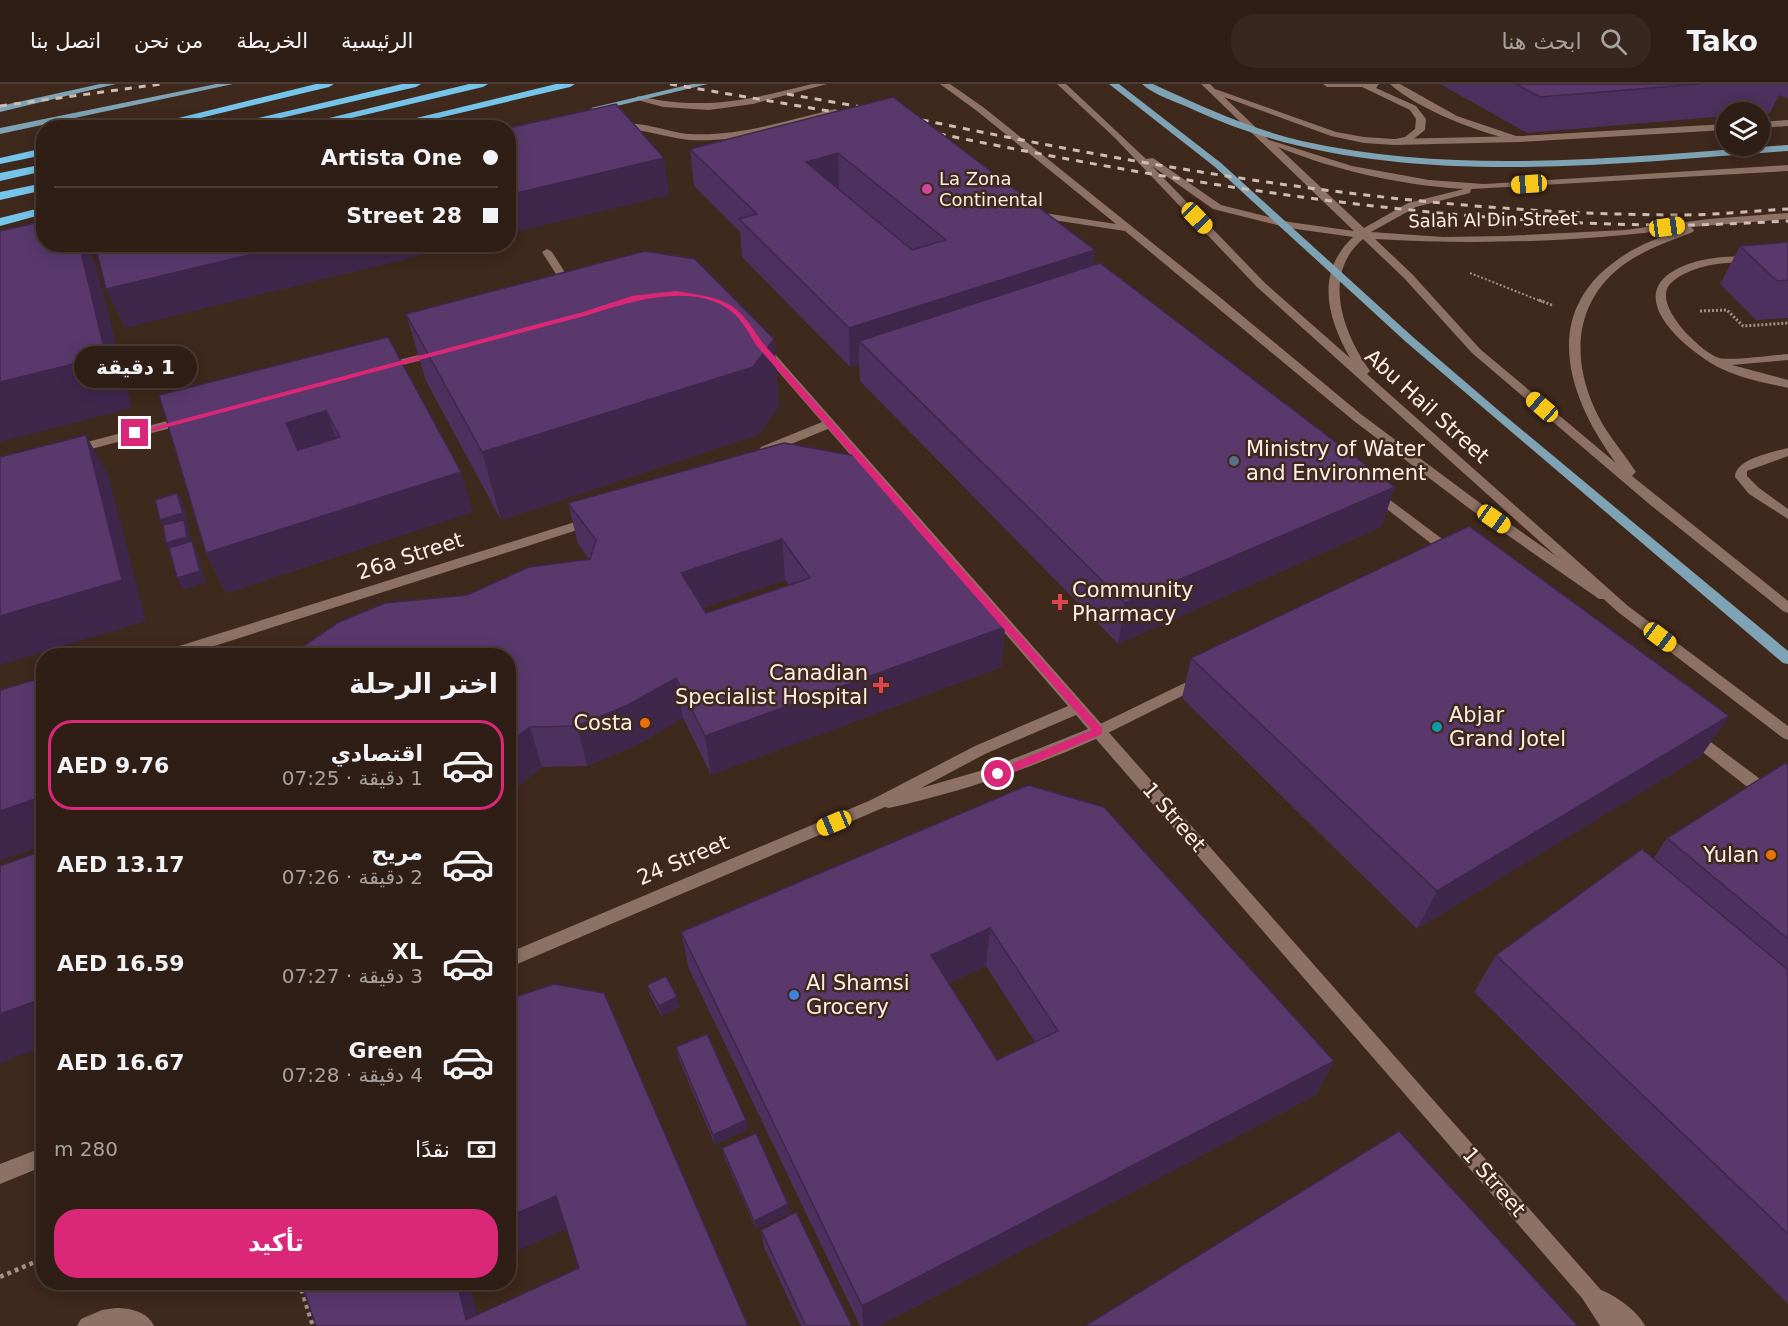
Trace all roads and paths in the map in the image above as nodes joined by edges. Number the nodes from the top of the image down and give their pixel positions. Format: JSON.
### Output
{"nodes":[{"id":1,"x":112,"y":84,"type":"edge"},
{"id":2,"x":229,"y":84,"type":"edge"},
{"id":3,"x":329,"y":84,"type":"edge"},
{"id":4,"x":416,"y":84,"type":"edge"},
{"id":5,"x":483,"y":84,"type":"edge"},
{"id":6,"x":570,"y":84,"type":"edge"},
{"id":7,"x":703,"y":84,"type":"edge"},
{"id":8,"x":823,"y":84,"type":"edge"},
{"id":9,"x":944,"y":84,"type":"edge"},
{"id":10,"x":1061,"y":84,"type":"edge"},
{"id":11,"x":1113,"y":84,"type":"edge"},
{"id":12,"x":1146,"y":84,"type":"edge"},
{"id":13,"x":1327,"y":84,"type":"edge"},
{"id":14,"x":1381,"y":84,"type":"edge"},
{"id":15,"x":1394,"y":84,"type":"edge"},
{"id":16,"x":1365,"y":86,"type":"junction"},
{"id":17,"x":1208,"y":87,"type":"edge"},
{"id":18,"x":638,"y":99,"type":"junction"},
{"id":19,"x":0,"y":109,"type":"edge"},
{"id":20,"x":847,"y":110,"type":"edge"},
{"id":21,"x":583,"y":111,"type":"edge"},
{"id":22,"x":54,"y":120,"type":"edge"},
{"id":23,"x":177,"y":120,"type":"edge"},
{"id":24,"x":256,"y":120,"type":"edge"},
{"id":25,"x":328,"y":120,"type":"edge"},
{"id":26,"x":415,"y":120,"type":"edge"},
{"id":27,"x":1788,"y":123,"type":"edge"},
{"id":28,"x":36,"y":124,"type":"edge"},
{"id":29,"x":1770,"y":124,"type":"edge"},
{"id":30,"x":605,"y":128,"type":"edge"},
{"id":31,"x":1716,"y":128,"type":"edge"},
{"id":32,"x":0,"y":131,"type":"edge"},
{"id":33,"x":1117,"y":135,"type":"junction"},
{"id":34,"x":1264,"y":139,"type":"junction"},
{"id":35,"x":1520,"y":139,"type":"junction"},
{"id":36,"x":1394,"y":142,"type":"junction"},
{"id":37,"x":1788,"y":148,"type":"edge"},
{"id":38,"x":36,"y":153,"type":"edge"},
{"id":39,"x":0,"y":161,"type":"edge"},
{"id":40,"x":1788,"y":168,"type":"edge"},
{"id":41,"x":36,"y":169,"type":"edge"},
{"id":42,"x":0,"y":177,"type":"edge"},
{"id":43,"x":1484,"y":187,"type":"junction"},
{"id":44,"x":36,"y":188,"type":"edge"},
{"id":45,"x":0,"y":196,"type":"edge"},
{"id":46,"x":36,"y":212,"type":"edge"},
{"id":47,"x":1788,"y":216,"type":"edge"},
{"id":48,"x":0,"y":222,"type":"edge"},
{"id":49,"x":1709,"y":222,"type":"junction"},
{"id":50,"x":1125,"y":228,"type":"junction"},
{"id":51,"x":1039,"y":231,"type":"edge"},
{"id":52,"x":1363,"y":235,"type":"junction"},
{"id":53,"x":71,"y":252,"type":"edge"},
{"id":54,"x":547,"y":252,"type":"dead end"},
{"id":55,"x":58,"y":255,"type":"edge"},
{"id":56,"x":1788,"y":260,"type":"edge"},
{"id":57,"x":1470,"y":273,"type":"dead end"},
{"id":58,"x":580,"y":304,"type":"edge"},
{"id":59,"x":1558,"y":308,"type":"dead end"},
{"id":60,"x":1694,"y":312,"type":"dead end"},
{"id":61,"x":1788,"y":323,"type":"edge"},
{"id":62,"x":755,"y":338,"type":"edge"},
{"id":63,"x":447,"y":350,"type":"edge"},
{"id":64,"x":1788,"y":357,"type":"edge"},
{"id":65,"x":1718,"y":362,"type":"junction"},
{"id":66,"x":367,"y":371,"type":"edge"},
{"id":67,"x":1788,"y":384,"type":"edge"},
{"id":68,"x":1384,"y":395,"type":"junction"},
{"id":69,"x":195,"y":417,"type":"edge"},
{"id":70,"x":829,"y":424,"type":"junction"},
{"id":71,"x":1788,"y":452,"type":"edge"},
{"id":72,"x":57,"y":454,"type":"edge"},
{"id":73,"x":756,"y":454,"type":"edge"},
{"id":74,"x":1364,"y":484,"type":"edge"},
{"id":75,"x":1653,"y":500,"type":"junction"},
{"id":76,"x":610,"y":515,"type":"edge"},
{"id":77,"x":1788,"y":515,"type":"edge"},
{"id":78,"x":1439,"y":563,"type":"edge"},
{"id":79,"x":1788,"y":608,"type":"edge"},
{"id":80,"x":1623,"y":609,"type":"junction"},
{"id":81,"x":190,"y":648,"type":"edge"},
{"id":82,"x":1788,"y":659,"type":"edge"},
{"id":83,"x":1216,"y":673,"type":"edge"},
{"id":84,"x":1078,"y":708,"type":"junction"},
{"id":85,"x":1684,"y":730,"type":"edge"},
{"id":86,"x":1099,"y":731,"type":"junction"},
{"id":87,"x":1788,"y":734,"type":"edge"},
{"id":88,"x":877,"y":804,"type":"junction"},
{"id":89,"x":1788,"y":809,"type":"edge"},
{"id":90,"x":516,"y":958,"type":"edge"},
{"id":91,"x":36,"y":1159,"type":"edge"},
{"id":92,"x":0,"y":1174,"type":"edge"},
{"id":93,"x":36,"y":1261,"type":"edge"},
{"id":94,"x":0,"y":1277,"type":"edge"},
{"id":95,"x":302,"y":1290,"type":"edge"},
{"id":96,"x":1589,"y":1291,"type":"junction"},
{"id":97,"x":88,"y":1326,"type":"edge"},
{"id":98,"x":143,"y":1326,"type":"edge"},
{"id":99,"x":313,"y":1326,"type":"edge"},
{"id":100,"x":1613,"y":1326,"type":"edge"},
{"id":101,"x":1634,"y":1326,"type":"edge"}],
"edges":[{"from":1,"to":19,"type":"main road"},
{"from":2,"to":22,"type":"main road"},
{"from":3,"to":23,"type":"highway"},
{"from":4,"to":24,"type":"highway"},
{"from":5,"to":25,"type":"highway"},
{"from":6,"to":26,"type":"highway"},
{"from":7,"to":18,"type":"main road"},
{"from":8,"to":18,"type":"main road"},
{"from":9,"to":50,"type":"main road"},
{"from":10,"to":33,"type":"main road","name":"Abu Hail Street"},
{"from":11,"to":82,"type":"main road"},
{"from":12,"to":37,"type":"main road"},
{"from":13,"to":16,"type":"main road"},
{"from":14,"to":16,"type":"main road"},
{"from":15,"to":35,"type":"main road"},
{"from":16,"to":36,"type":"main road"},
{"from":17,"to":34,"type":"main road"},
{"from":17,"to":36,"type":"main road"},
{"from":18,"to":21,"type":"main road"},
{"from":20,"to":30,"type":"main road"},
{"from":27,"to":29,"type":"main road"},
{"from":28,"to":32,"type":"main road"},
{"from":31,"to":35,"type":"main road"},
{"from":33,"to":52,"type":"main road","name":"Salah Al Din Street"},
{"from":33,"to":68,"type":"main road","name":"Abu Hail Street"},
{"from":34,"to":43,"type":"main road"},
{"from":34,"to":52,"type":"main road"},
{"from":35,"to":36,"type":"main road"},
{"from":38,"to":39,"type":"highway"},
{"from":40,"to":43,"type":"main road","name":"Salah Al Din Street"},
{"from":41,"to":42,"type":"highway"},
{"from":43,"to":52,"type":"main road"},
{"from":44,"to":45,"type":"highway"},
{"from":46,"to":48,"type":"highway"},
{"from":47,"to":49,"type":"main road","name":"Salah Al Din Street"},
{"from":49,"to":52,"type":"main road","name":"Salah Al Din Street"},
{"from":49,"to":75,"type":"main road"},
{"from":50,"to":51,"type":"main road"},
{"from":50,"to":80,"type":"main road"},
{"from":52,"to":68,"type":"main road"},
{"from":52,"to":75,"type":"main road"},
{"from":53,"to":55,"type":"main road"},
{"from":54,"to":58,"type":"main road"},
{"from":56,"to":65,"type":"main road"},
{"from":57,"to":59,"type":"path"},
{"from":60,"to":61,"type":"path"},
{"from":62,"to":70,"type":"main road","name":"1 Street"},
{"from":63,"to":66,"type":"main road"},
{"from":64,"to":65,"type":"main road"},
{"from":65,"to":67,"type":"main road"},
{"from":68,"to":80,"type":"main road","name":"Abu Hail Street"},
{"from":69,"to":72,"type":"main road"},
{"from":70,"to":73,"type":"main road"},
{"from":70,"to":84,"type":"main road","name":"1 Street"},
{"from":71,"to":77,"type":"main road"},
{"from":74,"to":78,"type":"main road"},
{"from":75,"to":79,"type":"main road"},
{"from":76,"to":81,"type":"main road","name":"26a Street"},
{"from":80,"to":87,"type":"main road","name":"Abu Hail Street"},
{"from":83,"to":86,"type":"main road","name":"24 Street"},
{"from":84,"to":86,"type":"main road","name":"1 Street"},
{"from":84,"to":88,"type":"main road","name":"24 Street"},
{"from":85,"to":89,"type":"main road"},
{"from":86,"to":88,"type":"main road","name":"24 Street"},
{"from":86,"to":96,"type":"main road","name":"1 Street"},
{"from":88,"to":90,"type":"main road","name":"24 Street"},
{"from":91,"to":92,"type":"main road"},
{"from":93,"to":94,"type":"path"},
{"from":95,"to":99,"type":"path"},
{"from":96,"to":100,"type":"main road","name":"1 Street"},
{"from":96,"to":101,"type":"main road","name":"1 Street"},
{"from":97,"to":98,"type":"main road"}]}
